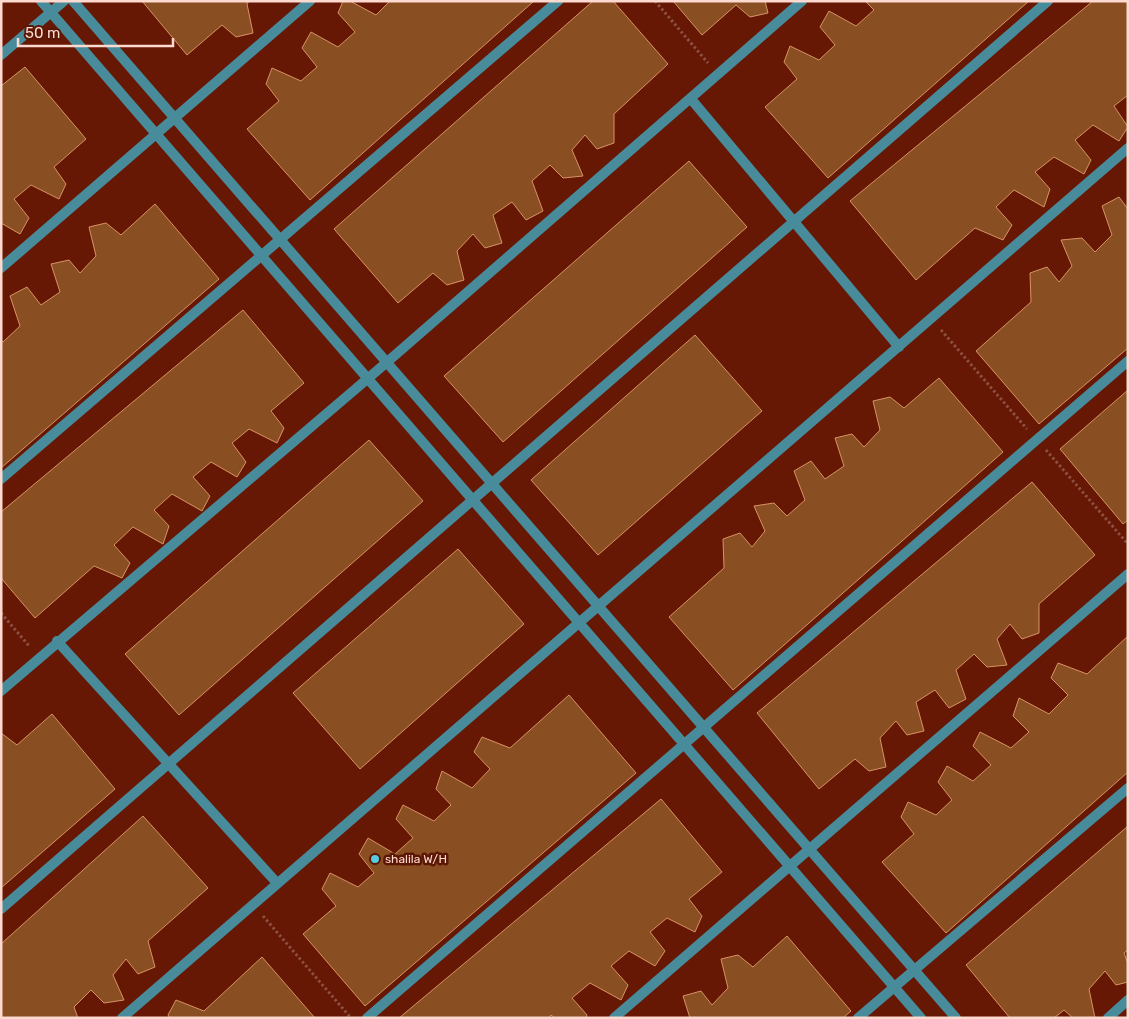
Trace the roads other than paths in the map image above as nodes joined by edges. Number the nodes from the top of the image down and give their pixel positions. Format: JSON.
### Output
{"nodes":[{"id":1,"x":42,"y":1,"type":"edge"},
{"id":2,"x":64,"y":1,"type":"edge"},
{"id":3,"x":73,"y":1,"type":"edge"},
{"id":4,"x":310,"y":1,"type":"edge"},
{"id":5,"x":558,"y":1,"type":"edge"},
{"id":6,"x":802,"y":1,"type":"edge"},
{"id":7,"x":1048,"y":1,"type":"edge"},
{"id":8,"x":51,"y":12,"type":"junction"},
{"id":9,"x":1,"y":56,"type":"edge"},
{"id":10,"x":691,"y":99,"type":"junction"},
{"id":11,"x":175,"y":117,"type":"junction"},
{"id":12,"x":156,"y":134,"type":"junction"},
{"id":13,"x":1128,"y":148,"type":"edge"},
{"id":14,"x":794,"y":222,"type":"junction"},
{"id":15,"x":281,"y":240,"type":"junction"},
{"id":16,"x":262,"y":256,"type":"junction"},
{"id":17,"x":1,"y":268,"type":"edge"},
{"id":18,"x":899,"y":347,"type":"junction"},
{"id":19,"x":1128,"y":361,"type":"edge"},
{"id":20,"x":386,"y":363,"type":"junction"},
{"id":21,"x":366,"y":379,"type":"junction"},
{"id":22,"x":1,"y":479,"type":"edge"},
{"id":23,"x":492,"y":484,"type":"junction"},
{"id":24,"x":473,"y":500,"type":"junction"},
{"id":25,"x":1128,"y":574,"type":"edge"},
{"id":26,"x":599,"y":607,"type":"junction"},
{"id":27,"x":580,"y":624,"type":"junction"},
{"id":28,"x":57,"y":641,"type":"junction"},
{"id":29,"x":1,"y":690,"type":"edge"},
{"id":30,"x":703,"y":727,"type":"junction"},
{"id":31,"x":684,"y":744,"type":"junction"},
{"id":32,"x":169,"y":764,"type":"junction"},
{"id":33,"x":1128,"y":788,"type":"edge"},
{"id":34,"x":809,"y":849,"type":"junction"},
{"id":35,"x":789,"y":866,"type":"junction"},
{"id":36,"x":277,"y":882,"type":"junction"},
{"id":37,"x":1,"y":909,"type":"edge"},
{"id":38,"x":914,"y":969,"type":"junction"},
{"id":39,"x":894,"y":987,"type":"junction"},
{"id":40,"x":1128,"y":1000,"type":"edge"},
{"id":41,"x":122,"y":1018,"type":"edge"},
{"id":42,"x":367,"y":1018,"type":"edge"},
{"id":43,"x":614,"y":1018,"type":"edge"},
{"id":44,"x":858,"y":1018,"type":"edge"},
{"id":45,"x":921,"y":1018,"type":"edge"},
{"id":46,"x":956,"y":1018,"type":"edge"},
{"id":47,"x":1108,"y":1018,"type":"edge"}],
"edges":[{"from":1,"to":8,"type":"street"},
{"from":2,"to":8,"type":"street"},
{"from":3,"to":11,"type":"street"},
{"from":4,"to":11,"type":"street"},
{"from":5,"to":15,"type":"street"},
{"from":6,"to":10,"type":"street"},
{"from":7,"to":14,"type":"street"},
{"from":8,"to":9,"type":"street"},
{"from":8,"to":12,"type":"street"},
{"from":10,"to":14,"type":"street"},
{"from":10,"to":20,"type":"street"},
{"from":11,"to":12,"type":"street"},
{"from":11,"to":15,"type":"street"},
{"from":12,"to":16,"type":"street"},
{"from":12,"to":17,"type":"street"},
{"from":13,"to":18,"type":"street"},
{"from":14,"to":18,"type":"street"},
{"from":14,"to":23,"type":"street"},
{"from":15,"to":16,"type":"street"},
{"from":15,"to":20,"type":"street"},
{"from":16,"to":21,"type":"street"},
{"from":16,"to":22,"type":"street"},
{"from":18,"to":26,"type":"street"},
{"from":19,"to":30,"type":"street"},
{"from":20,"to":21,"type":"street"},
{"from":20,"to":23,"type":"street"},
{"from":21,"to":24,"type":"street"},
{"from":21,"to":28,"type":"street"},
{"from":23,"to":24,"type":"street"},
{"from":23,"to":26,"type":"street"},
{"from":24,"to":27,"type":"street"},
{"from":24,"to":32,"type":"street"},
{"from":25,"to":34,"type":"street"},
{"from":26,"to":27,"type":"street"},
{"from":26,"to":30,"type":"street"},
{"from":27,"to":31,"type":"street"},
{"from":27,"to":36,"type":"street"},
{"from":28,"to":29,"type":"street"},
{"from":28,"to":32,"type":"street"},
{"from":30,"to":31,"type":"street"},
{"from":30,"to":34,"type":"street"},
{"from":31,"to":35,"type":"street"},
{"from":31,"to":42,"type":"street"},
{"from":32,"to":36,"type":"street"},
{"from":32,"to":37,"type":"street"},
{"from":33,"to":38,"type":"street"},
{"from":34,"to":35,"type":"street"},
{"from":34,"to":38,"type":"street"},
{"from":35,"to":39,"type":"street"},
{"from":35,"to":43,"type":"street"},
{"from":36,"to":41,"type":"street"},
{"from":38,"to":39,"type":"street"},
{"from":38,"to":46,"type":"street"},
{"from":39,"to":44,"type":"street"},
{"from":39,"to":45,"type":"street"},
{"from":40,"to":47,"type":"street"}]}
